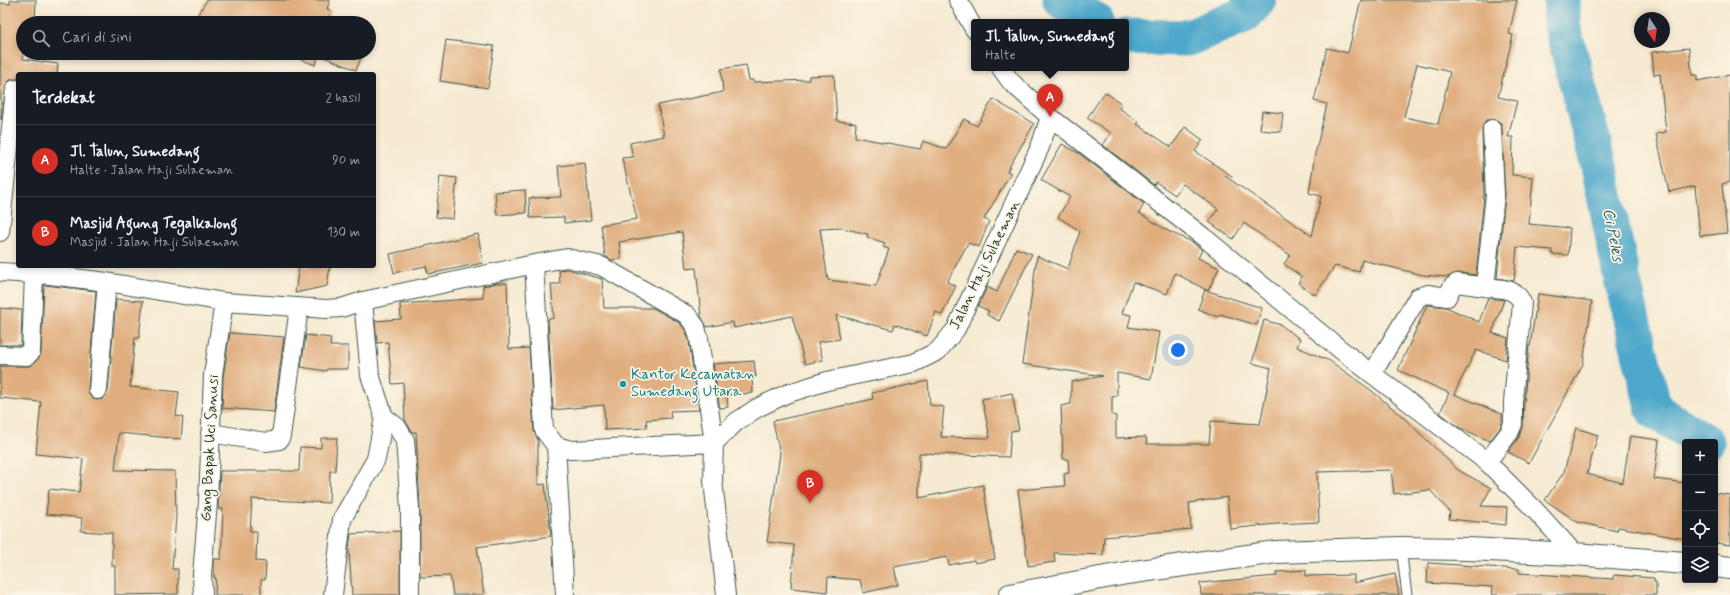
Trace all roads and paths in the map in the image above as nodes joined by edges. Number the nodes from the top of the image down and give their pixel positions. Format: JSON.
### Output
{"nodes":[{"id":1,"x":958,"y":0,"type":"edge"},
{"id":2,"x":971,"y":23,"type":"edge"},
{"id":3,"x":1003,"y":71,"type":"edge"},
{"id":4,"x":15,"y":89,"type":"dead end"},
{"id":5,"x":1050,"y":117,"type":"junction"},
{"id":6,"x":1492,"y":129,"type":"dead end"},
{"id":7,"x":2,"y":195,"type":"edge"},
{"id":8,"x":0,"y":232,"type":"edge"},
{"id":9,"x":534,"y":264,"type":"junction"},
{"id":10,"x":0,"y":272,"type":"edge"},
{"id":11,"x":34,"y":274,"type":"junction"},
{"id":12,"x":107,"y":282,"type":"junction"},
{"id":13,"x":1485,"y":287,"type":"junction"},
{"id":14,"x":363,"y":301,"type":"junction"},
{"id":15,"x":224,"y":302,"type":"junction"},
{"id":16,"x":299,"y":308,"type":"junction"},
{"id":17,"x":0,"y":355,"type":"edge"},
{"id":18,"x":1372,"y":374,"type":"junction"},
{"id":19,"x":98,"y":390,"type":"dead end"},
{"id":20,"x":384,"y":417,"type":"junction"},
{"id":21,"x":210,"y":433,"type":"junction"},
{"id":22,"x":714,"y":443,"type":"junction"},
{"id":23,"x":556,"y":446,"type":"junction"},
{"id":24,"x":1488,"y":462,"type":"junction"},
{"id":25,"x":1401,"y":548,"type":"junction"},
{"id":26,"x":1575,"y":554,"type":"junction"},
{"id":27,"x":1682,"y":563,"type":"edge"},
{"id":28,"x":1718,"y":566,"type":"edge"},
{"id":29,"x":1730,"y":568,"type":"edge"},
{"id":30,"x":1056,"y":591,"type":"edge"},
{"id":31,"x":203,"y":595,"type":"edge"},
{"id":32,"x":333,"y":595,"type":"edge"},
{"id":33,"x":410,"y":595,"type":"edge"},
{"id":34,"x":566,"y":595,"type":"edge"},
{"id":35,"x":726,"y":595,"type":"edge"},
{"id":36,"x":1010,"y":595,"type":"edge"},
{"id":37,"x":1407,"y":595,"type":"edge"}],
"edges":[{"from":1,"to":2,"type":"street"},
{"from":3,"to":5,"type":"street"},
{"from":4,"to":7,"type":"street"},
{"from":5,"to":18,"type":"street"},
{"from":5,"to":22,"type":"street","name":"Jalan Haji Sulaeman"},
{"from":6,"to":13,"type":"street"},
{"from":7,"to":8,"type":"street"},
{"from":9,"to":14,"type":"street"},
{"from":9,"to":22,"type":"street"},
{"from":9,"to":23,"type":"street"},
{"from":10,"to":11,"type":"street"},
{"from":11,"to":12,"type":"street"},
{"from":11,"to":17,"type":"street"},
{"from":12,"to":15,"type":"street"},
{"from":12,"to":19,"type":"street"},
{"from":13,"to":18,"type":"street"},
{"from":13,"to":24,"type":"street"},
{"from":14,"to":16,"type":"street"},
{"from":14,"to":20,"type":"street"},
{"from":15,"to":16,"type":"street"},
{"from":15,"to":21,"type":"street","name":"Gang Bapak Uci Sanusi"},
{"from":16,"to":21,"type":"street"},
{"from":18,"to":24,"type":"street"},
{"from":20,"to":32,"type":"street"},
{"from":20,"to":33,"type":"street"},
{"from":21,"to":31,"type":"street","name":"Gang Bapak Uci Sanusi"},
{"from":22,"to":23,"type":"street"},
{"from":22,"to":35,"type":"street"},
{"from":23,"to":34,"type":"street"},
{"from":24,"to":26,"type":"street"},
{"from":25,"to":26,"type":"main road"},
{"from":25,"to":30,"type":"main road"},
{"from":25,"to":37,"type":"lane"},
{"from":26,"to":27,"type":"main road"},
{"from":28,"to":29,"type":"main road"},
{"from":30,"to":36,"type":"main road"}]}
